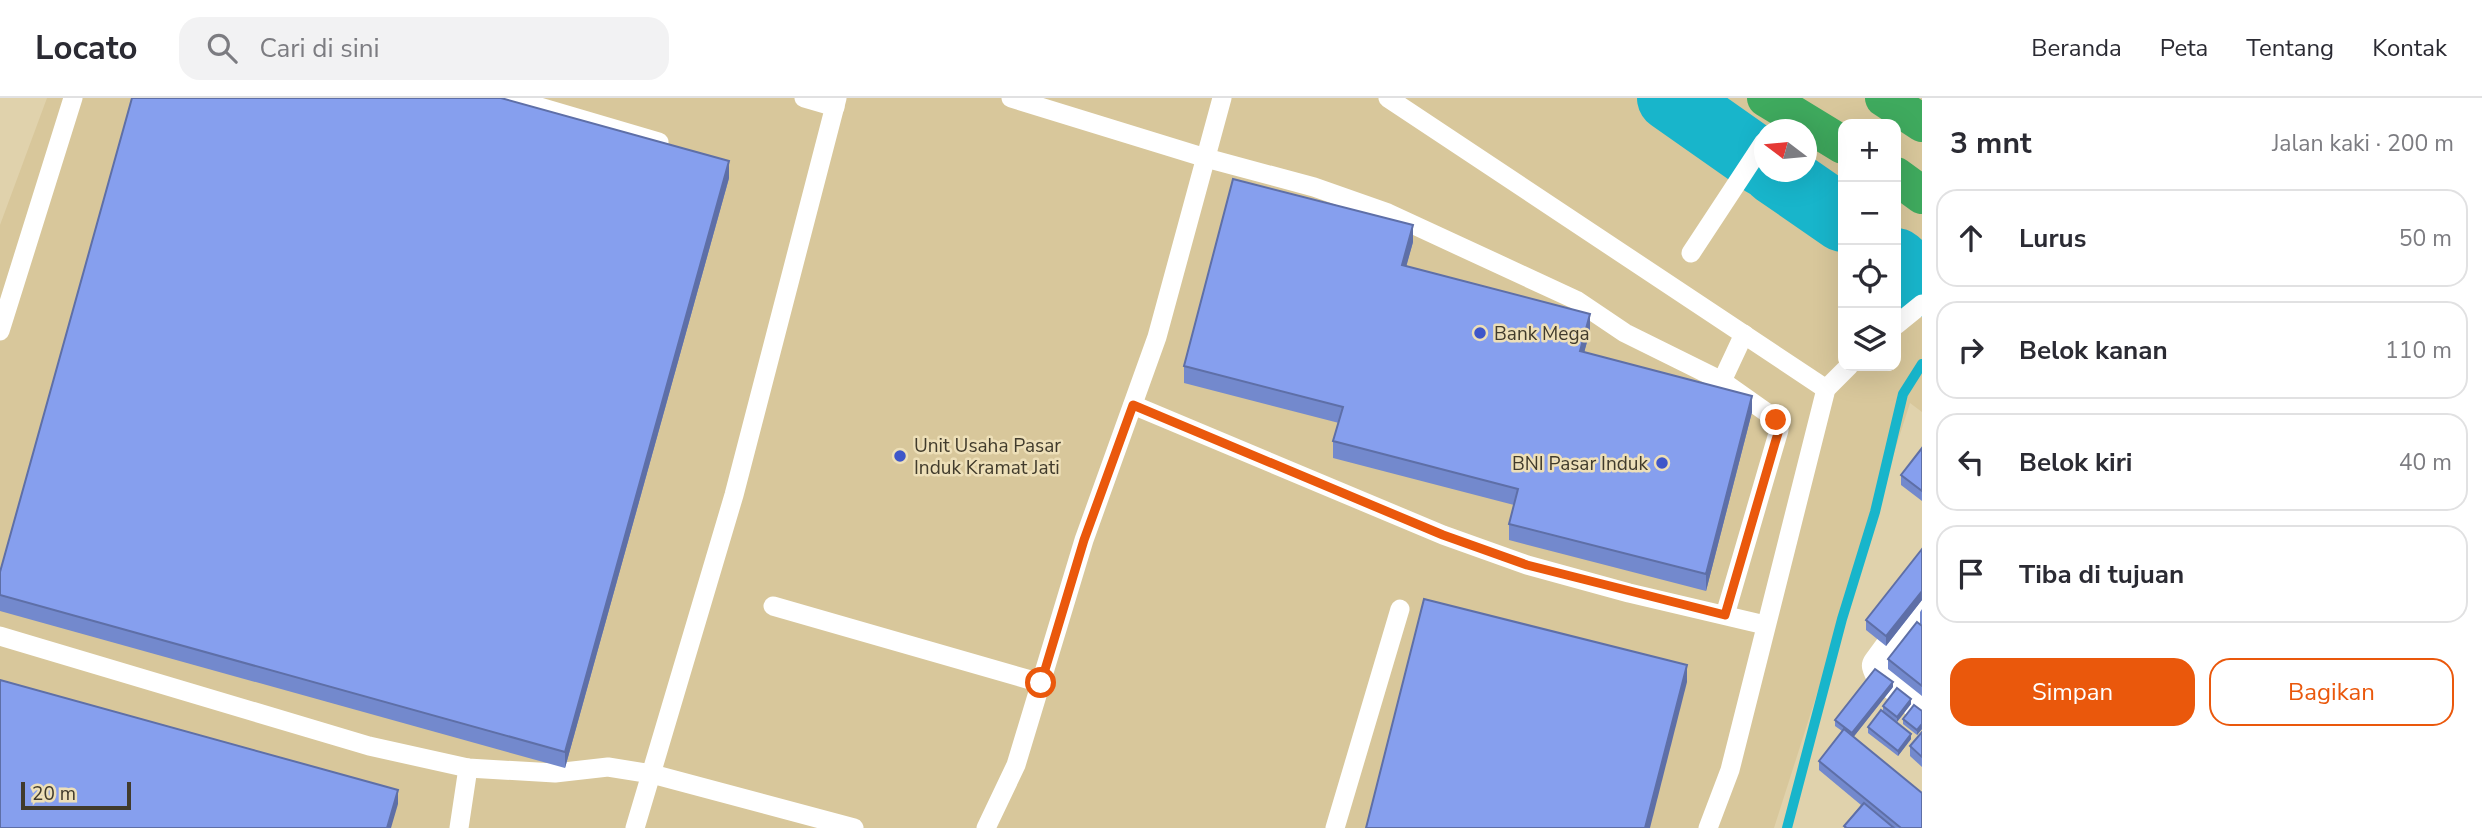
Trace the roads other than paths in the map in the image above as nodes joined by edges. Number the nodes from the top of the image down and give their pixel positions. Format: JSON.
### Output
{"nodes":[{"id":1,"x":73,"y":98,"type":"edge"},
{"id":2,"x":509,"y":98,"type":"edge"},
{"id":3,"x":804,"y":98,"type":"edge"},
{"id":4,"x":1012,"y":98,"type":"edge"},
{"id":5,"x":1222,"y":98,"type":"edge"},
{"id":6,"x":1388,"y":98,"type":"edge"},
{"id":7,"x":1884,"y":98,"type":"edge"},
{"id":8,"x":836,"y":103,"type":"edge"},
{"id":9,"x":1922,"y":123,"type":"edge"},
{"id":10,"x":1817,"y":138,"type":"edge"},
{"id":11,"x":1838,"y":144,"type":"edge"},
{"id":12,"x":675,"y":147,"type":"edge"},
{"id":13,"x":1754,"y":151,"type":"edge"},
{"id":14,"x":1206,"y":158,"type":"junction"},
{"id":15,"x":1901,"y":180,"type":"edge"},
{"id":16,"x":1922,"y":195,"type":"edge"},
{"id":17,"x":1691,"y":253,"type":"dead end"},
{"id":18,"x":1922,"y":303,"type":"edge"},
{"id":19,"x":1901,"y":322,"type":"edge"},
{"id":20,"x":0,"y":331,"type":"edge"},
{"id":21,"x":1744,"y":334,"type":"junction"},
{"id":22,"x":1844,"y":371,"type":"edge"},
{"id":23,"x":1722,"y":381,"type":"junction"},
{"id":24,"x":1826,"y":389,"type":"junction"},
{"id":25,"x":1133,"y":405,"type":"junction"},
{"id":26,"x":774,"y":606,"type":"dead end"},
{"id":27,"x":1400,"y":608,"type":"dead end"},
{"id":28,"x":1922,"y":610,"type":"edge"},
{"id":29,"x":1725,"y":615,"type":"junction"},
{"id":30,"x":1765,"y":625,"type":"junction"},
{"id":31,"x":0,"y":636,"type":"edge"},
{"id":32,"x":1041,"y":683,"type":"junction"},
{"id":33,"x":1922,"y":704,"type":"edge"},
{"id":34,"x":468,"y":768,"type":"junction"},
{"id":35,"x":652,"y":774,"type":"junction"},
{"id":36,"x":459,"y":828,"type":"edge"},
{"id":37,"x":635,"y":828,"type":"edge"},
{"id":38,"x":855,"y":828,"type":"edge"},
{"id":39,"x":986,"y":828,"type":"edge"},
{"id":40,"x":1335,"y":828,"type":"edge"},
{"id":41,"x":1708,"y":828,"type":"edge"}],
"edges":[{"from":1,"to":20,"type":"lane"},
{"from":2,"to":12,"type":"lane"},
{"from":3,"to":8,"type":"lane"},
{"from":4,"to":14,"type":"lane"},
{"from":5,"to":14,"type":"lane"},
{"from":6,"to":21,"type":"lane"},
{"from":7,"to":9,"type":"highway"},
{"from":8,"to":35,"type":"lane"},
{"from":10,"to":11,"type":"highway"},
{"from":13,"to":17,"type":"lane"},
{"from":14,"to":23,"type":"lane"},
{"from":14,"to":25,"type":"lane"},
{"from":15,"to":16,"type":"highway"},
{"from":18,"to":19,"type":"lane"},
{"from":21,"to":23,"type":"lane"},
{"from":21,"to":24,"type":"lane"},
{"from":22,"to":24,"type":"lane"},
{"from":23,"to":29,"type":"lane"},
{"from":24,"to":30,"type":"lane"},
{"from":25,"to":29,"type":"lane"},
{"from":25,"to":32,"type":"lane"},
{"from":26,"to":32,"type":"lane"},
{"from":27,"to":40,"type":"lane"},
{"from":28,"to":33,"type":"street"},
{"from":29,"to":30,"type":"lane"},
{"from":30,"to":41,"type":"lane"},
{"from":31,"to":34,"type":"lane"},
{"from":32,"to":39,"type":"lane"},
{"from":34,"to":35,"type":"lane"},
{"from":34,"to":36,"type":"lane"},
{"from":35,"to":37,"type":"lane"},
{"from":35,"to":38,"type":"lane"}]}
